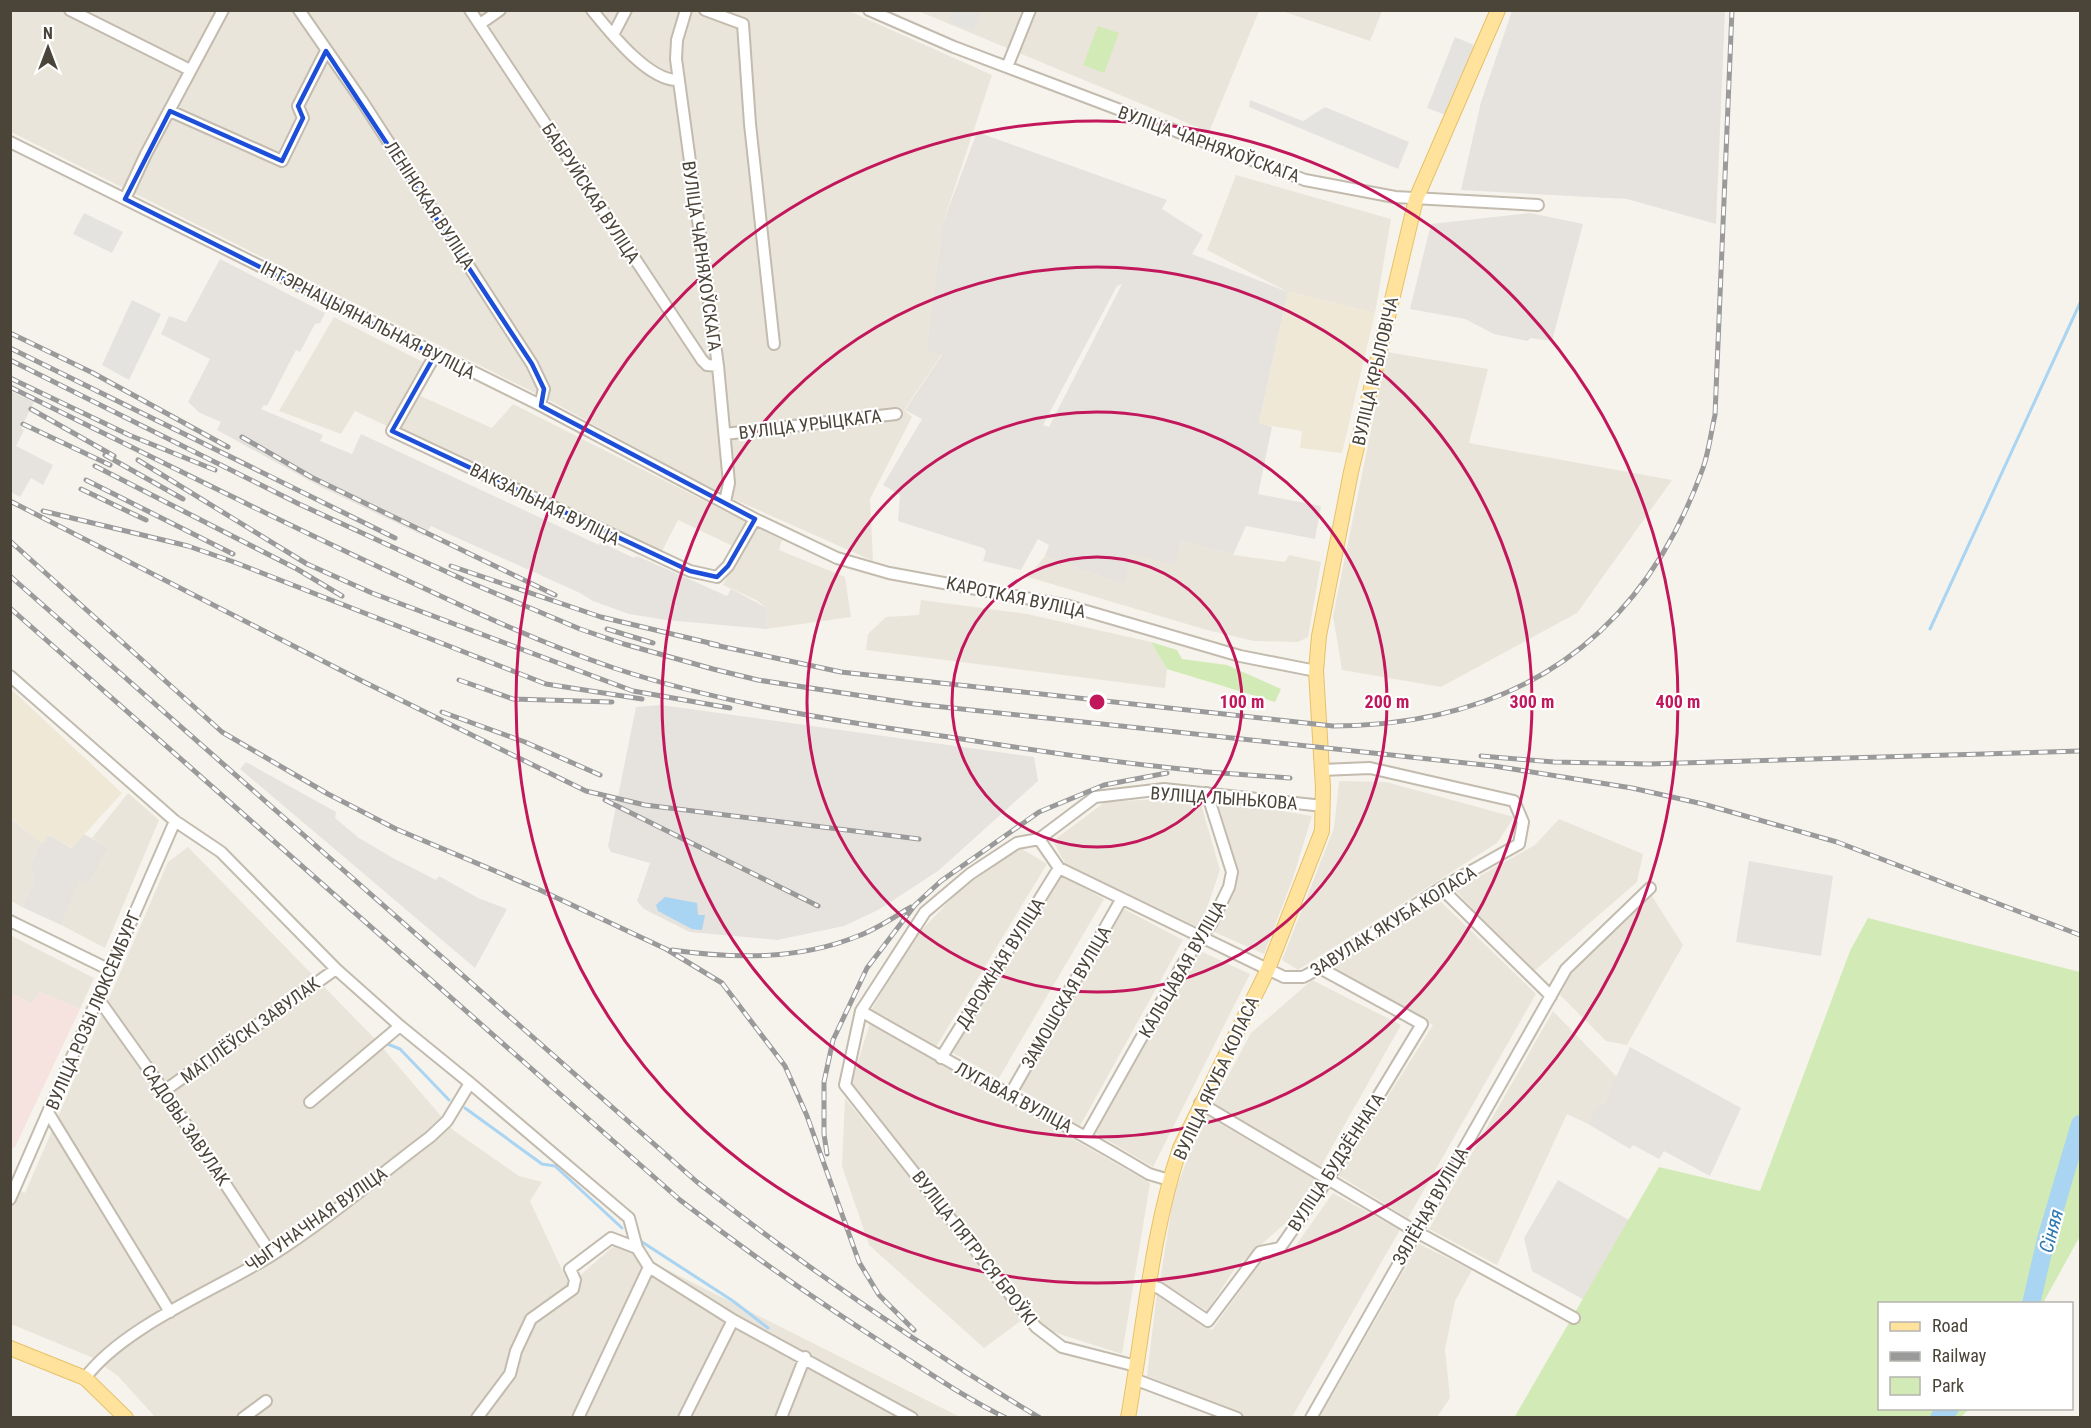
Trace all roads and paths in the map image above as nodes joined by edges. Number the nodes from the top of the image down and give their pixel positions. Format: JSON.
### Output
{"nodes":[{"id":1,"x":70,"y":10,"type":"edge"},
{"id":2,"x":223,"y":10,"type":"edge"},
{"id":3,"x":299,"y":10,"type":"edge"},
{"id":4,"x":470,"y":10,"type":"edge"},
{"id":5,"x":500,"y":10,"type":"edge"},
{"id":6,"x":592,"y":10,"type":"edge"},
{"id":7,"x":626,"y":10,"type":"edge"},
{"id":8,"x":686,"y":10,"type":"edge"},
{"id":9,"x":705,"y":10,"type":"edge"},
{"id":10,"x":869,"y":10,"type":"edge"},
{"id":11,"x":1030,"y":10,"type":"edge"},
{"id":12,"x":1498,"y":10,"type":"edge"},
{"id":13,"x":480,"y":24,"type":"junction"},
{"id":14,"x":613,"y":35,"type":"junction"},
{"id":15,"x":326,"y":51,"type":"junction"},
{"id":16,"x":1007,"y":67,"type":"junction"},
{"id":17,"x":190,"y":70,"type":"junction"},
{"id":18,"x":679,"y":80,"type":"junction"},
{"id":19,"x":170,"y":111,"type":"junction"},
{"id":20,"x":10,"y":142,"type":"edge"},
{"id":21,"x":125,"y":199,"type":"junction"},
{"id":22,"x":1416,"y":199,"type":"junction"},
{"id":23,"x":1538,"y":205,"type":"dead end"},
{"id":24,"x":774,"y":344,"type":"dead end"},
{"id":25,"x":435,"y":355,"type":"junction"},
{"id":26,"x":718,"y":366,"type":"junction"},
{"id":27,"x":540,"y":405,"type":"junction"},
{"id":28,"x":896,"y":414,"type":"dead end"},
{"id":29,"x":725,"y":434,"type":"junction"},
{"id":30,"x":725,"y":502,"type":"junction"},
{"id":31,"x":755,"y":519,"type":"junction"},
{"id":32,"x":1316,"y":671,"type":"junction"},
{"id":33,"x":10,"y":676,"type":"edge"},
{"id":34,"x":1320,"y":748,"type":"joint"},
{"id":35,"x":1321,"y":770,"type":"junction"},
{"id":36,"x":1208,"y":793,"type":"junction"},
{"id":37,"x":1323,"y":806,"type":"junction"},
{"id":38,"x":175,"y":821,"type":"junction"},
{"id":39,"x":1039,"y":839,"type":"junction"},
{"id":40,"x":1059,"y":868,"type":"junction"},
{"id":41,"x":1441,"y":888,"type":"junction"},
{"id":42,"x":1650,"y":888,"type":"dead end"},
{"id":43,"x":1121,"y":900,"type":"junction"},
{"id":44,"x":10,"y":921,"type":"edge"},
{"id":45,"x":1202,"y":937,"type":"junction"},
{"id":46,"x":1320,"y":968,"type":"junction"},
{"id":47,"x":336,"y":969,"type":"junction"},
{"id":48,"x":1268,"y":969,"type":"junction"},
{"id":49,"x":110,"y":970,"type":"junction"},
{"id":50,"x":1551,"y":996,"type":"junction"},
{"id":51,"x":97,"y":997,"type":"junction"},
{"id":52,"x":861,"y":1011,"type":"junction"},
{"id":53,"x":400,"y":1026,"type":"junction"},
{"id":54,"x":941,"y":1058,"type":"junction"},
{"id":55,"x":470,"y":1083,"type":"junction"},
{"id":56,"x":845,"y":1084,"type":"joint"},
{"id":57,"x":164,"y":1091,"type":"junction"},
{"id":58,"x":1011,"y":1094,"type":"junction"},
{"id":59,"x":310,"y":1102,"type":"dead end"},
{"id":60,"x":1200,"y":1103,"type":"junction"},
{"id":61,"x":49,"y":1114,"type":"junction"},
{"id":62,"x":1086,"y":1136,"type":"junction"},
{"id":63,"x":10,"y":1169,"type":"edge"},
{"id":64,"x":21,"y":1175,"type":"junction"},
{"id":65,"x":1328,"y":1179,"type":"junction"},
{"id":66,"x":1169,"y":1180,"type":"junction"},
{"id":67,"x":10,"y":1199,"type":"edge"},
{"id":68,"x":1415,"y":1231,"type":"junction"},
{"id":69,"x":637,"y":1248,"type":"junction"},
{"id":70,"x":272,"y":1255,"type":"junction"},
{"id":71,"x":649,"y":1267,"type":"junction"},
{"id":72,"x":1149,"y":1285,"type":"junction"},
{"id":73,"x":170,"y":1312,"type":"junction"},
{"id":74,"x":1574,"y":1318,"type":"dead end"},
{"id":75,"x":733,"y":1320,"type":"junction"},
{"id":76,"x":10,"y":1348,"type":"edge"},
{"id":77,"x":805,"y":1357,"type":"junction"},
{"id":78,"x":1135,"y":1373,"type":"junction"},
{"id":79,"x":85,"y":1378,"type":"junction"},
{"id":80,"x":266,"y":1401,"type":"dead end"},
{"id":81,"x":126,"y":1418,"type":"edge"},
{"id":82,"x":243,"y":1418,"type":"edge"},
{"id":83,"x":477,"y":1418,"type":"edge"},
{"id":84,"x":578,"y":1418,"type":"edge"},
{"id":85,"x":684,"y":1418,"type":"edge"},
{"id":86,"x":781,"y":1418,"type":"edge"},
{"id":87,"x":912,"y":1418,"type":"edge"},
{"id":88,"x":1128,"y":1418,"type":"edge"},
{"id":89,"x":1238,"y":1418,"type":"edge"},
{"id":90,"x":1311,"y":1418,"type":"edge"}],
"edges":[{"from":1,"to":17,"type":"street"},
{"from":2,"to":17,"type":"street"},
{"from":3,"to":15,"type":"street","name":"ЛЕНІНСКАЯ ВУЛІЦА"},
{"from":4,"to":13,"type":"street","name":"БАБРУЙСКАЯ ВУЛІЦА"},
{"from":5,"to":13,"type":"street"},
{"from":6,"to":14,"type":"street"},
{"from":7,"to":14,"type":"street"},
{"from":8,"to":18,"type":"street","name":"ВУЛІЦА ЧАРНЯХОЎСКАГА"},
{"from":9,"to":24,"type":"street"},
{"from":10,"to":16,"type":"street","name":"ВУЛІЦА ЧАРНЯХОЎСКАГА"},
{"from":11,"to":16,"type":"street"},
{"from":12,"to":22,"type":"main road","name":"ВУЛІЦА КРЫЛОВІЧА"},
{"from":13,"to":26,"type":"street","name":"БАБРУЙСКАЯ ВУЛІЦА"},
{"from":14,"to":18,"type":"street"},
{"from":15,"to":19,"type":"street"},
{"from":15,"to":27,"type":"street","name":"ЛЕНІНСКАЯ ВУЛІЦА"},
{"from":16,"to":22,"type":"street","name":"ВУЛІЦА ЧАРНЯХОЎСКАГА"},
{"from":17,"to":19,"type":"street"},
{"from":18,"to":26,"type":"street","name":"ВУЛІЦА ЧАРНЯХОЎСКАГА"},
{"from":19,"to":21,"type":"street"},
{"from":20,"to":21,"type":"street","name":"ІНТЭРНАЦЫЯНАЛЬНАЯ ВУЛІЦА"},
{"from":21,"to":25,"type":"street","name":"ІНТЭРНАЦЫЯНАЛЬНАЯ ВУЛІЦА"},
{"from":22,"to":23,"type":"street","name":"ВУЛІЦА ЧАРНЯХОЎСКАГА"},
{"from":22,"to":32,"type":"main road","name":"ВУЛІЦА КРЫЛОВІЧА"},
{"from":25,"to":27,"type":"street","name":"ІНТЭРНАЦЫЯНАЛЬНАЯ ВУЛІЦА"},
{"from":25,"to":31,"type":"street","name":"ВАКЗАЛЬНАЯ ВУЛІЦА"},
{"from":26,"to":29,"type":"street","name":"ВУЛІЦА ЧАРНЯХОЎСКАГА"},
{"from":27,"to":30,"type":"street","name":"ІНТЭРНАЦЫЯНАЛЬНАЯ ВУЛІЦА"},
{"from":28,"to":29,"type":"street","name":"ВУЛІЦА УРЫЦКАГА"},
{"from":29,"to":30,"type":"street","name":"ВУЛІЦА ЧАРНЯХОЎСКАГА"},
{"from":30,"to":31,"type":"street","name":"КАРОТКАЯ ВУЛІЦА"},
{"from":31,"to":32,"type":"street","name":"КАРОТКАЯ ВУЛІЦА"},
{"from":32,"to":34,"type":"main road","name":"ВУЛІЦА КРЫЛОВІЧА"},
{"from":33,"to":38,"type":"street"},
{"from":34,"to":35,"type":"main road","name":"ВУЛІЦА ЯКУБА КОЛАСА"},
{"from":35,"to":37,"type":"main road","name":"ВУЛІЦА ЯКУБА КОЛАСА"},
{"from":35,"to":41,"type":"street","name":"ЗАВУЛАК ЯКУБА КОЛАСА"},
{"from":36,"to":37,"type":"street","name":"ВУЛІЦА ЛЫНЬКОВА"},
{"from":36,"to":39,"type":"street","name":"ВУЛІЦА ЛЫНЬКОВА"},
{"from":36,"to":45,"type":"street","name":"КАЛЬЦАВАЯ ВУЛІЦА"},
{"from":37,"to":48,"type":"main road","name":"ВУЛІЦА ЯКУБА КОЛАСА"},
{"from":38,"to":47,"type":"street"},
{"from":38,"to":49,"type":"street","name":"ВУЛІЦА РОЗЫ ЛЮКСЕМБУРГ"},
{"from":39,"to":40,"type":"street","name":"ЗАВУЛАК ЯКУБА КОЛАСА"},
{"from":39,"to":52,"type":"street","name":"ВУЛІЦА ЛЫНЬКОВА"},
{"from":40,"to":43,"type":"street","name":"ЗАВУЛАК ЯКУБА КОЛАСА"},
{"from":40,"to":54,"type":"street","name":"ДАРОЖНАЯ ВУЛІЦА"},
{"from":41,"to":46,"type":"street","name":"ЗАВУЛАК ЯКУБА КОЛАСА"},
{"from":41,"to":50,"type":"street"},
{"from":42,"to":50,"type":"street","name":"ЗЯЛЁНАЯ ВУЛІЦА"},
{"from":43,"to":45,"type":"street","name":"ЗАВУЛАК ЯКУБА КОЛАСА"},
{"from":43,"to":58,"type":"street","name":"ЗАМОШСКАЯ ВУЛІЦА"},
{"from":44,"to":49,"type":"street"},
{"from":45,"to":48,"type":"street","name":"ЗАВУЛАК ЯКУБА КОЛАСА"},
{"from":45,"to":62,"type":"street","name":"КАЛЬЦАВАЯ ВУЛІЦА"},
{"from":46,"to":48,"type":"street","name":"ЗАВУЛАК ЯКУБА КОЛАСА"},
{"from":46,"to":65,"type":"street","name":"ВУЛІЦА БУДЗЁННАГА"},
{"from":47,"to":53,"type":"street"},
{"from":47,"to":57,"type":"street","name":"МАГІЛЁЎСКІ ЗАВУЛАК"},
{"from":48,"to":60,"type":"main road","name":"ВУЛІЦА ЯКУБА КОЛАСА"},
{"from":49,"to":51,"type":"street","name":"ВУЛІЦА РОЗЫ ЛЮКСЕМБУРГ"},
{"from":50,"to":68,"type":"street","name":"ЗЯЛЁНАЯ ВУЛІЦА"},
{"from":51,"to":57,"type":"street","name":"САДОВЫ ЗАВУЛАК"},
{"from":51,"to":61,"type":"street","name":"ВУЛІЦА РОЗЫ ЛЮКСЕМБУРГ"},
{"from":52,"to":54,"type":"street","name":"ЛУГАВАЯ ВУЛІЦА"},
{"from":52,"to":56,"type":"street","name":"ВУЛІЦА ЛЫНЬКОВА"},
{"from":53,"to":55,"type":"street"},
{"from":53,"to":59,"type":"street"},
{"from":54,"to":58,"type":"street","name":"ЛУГАВАЯ ВУЛІЦА"},
{"from":55,"to":69,"type":"street"},
{"from":55,"to":70,"type":"street","name":"ЧЫГУНАЧНАЯ ВУЛІЦА"},
{"from":56,"to":78,"type":"street","name":"ВУЛІЦА ПЯТРУСЯ БРОЎКІ"},
{"from":57,"to":70,"type":"street","name":"САДОВЫ ЗАВУЛАК"},
{"from":58,"to":62,"type":"street","name":"ЛУГАВАЯ ВУЛІЦА"},
{"from":60,"to":65,"type":"street"},
{"from":60,"to":66,"type":"main road","name":"ВУЛІЦА ЯКУБА КОЛАСА"},
{"from":61,"to":64,"type":"street","name":"ВУЛІЦА РОЗЫ ЛЮКСЕМБУРГ"},
{"from":61,"to":73,"type":"street"},
{"from":62,"to":66,"type":"street","name":"ЛУГАВАЯ ВУЛІЦА"},
{"from":63,"to":64,"type":"street"},
{"from":64,"to":67,"type":"street","name":"ВУЛІЦА РОЗЫ ЛЮКСЕМБУРГ"},
{"from":65,"to":68,"type":"street"},
{"from":65,"to":72,"type":"street","name":"ВУЛІЦА БУДЗЁННАГА"},
{"from":66,"to":72,"type":"main road","name":"ВУЛІЦА ЯКУБА КОЛАСА"},
{"from":68,"to":74,"type":"street"},
{"from":68,"to":90,"type":"street","name":"ЗЯЛЁНАЯ ВУЛІЦА"},
{"from":69,"to":71,"type":"street"},
{"from":69,"to":83,"type":"street"},
{"from":70,"to":73,"type":"street","name":"ЧЫГУНАЧНАЯ ВУЛІЦА"},
{"from":71,"to":75,"type":"street"},
{"from":71,"to":84,"type":"street"},
{"from":72,"to":78,"type":"main road","name":"ВУЛІЦА ЯКУБА КОЛАСА"},
{"from":73,"to":79,"type":"street","name":"ЧЫГУНАЧНАЯ ВУЛІЦА"},
{"from":75,"to":77,"type":"street"},
{"from":75,"to":85,"type":"street"},
{"from":76,"to":79,"type":"main road"},
{"from":77,"to":86,"type":"street"},
{"from":77,"to":87,"type":"street"},
{"from":78,"to":88,"type":"main road","name":"ВУЛІЦА ЯКУБА КОЛАСА"},
{"from":78,"to":89,"type":"street","name":"ВУЛІЦА ПЯТРУСЯ БРОЎКІ"},
{"from":79,"to":81,"type":"main road"},
{"from":80,"to":82,"type":"street"}]}
